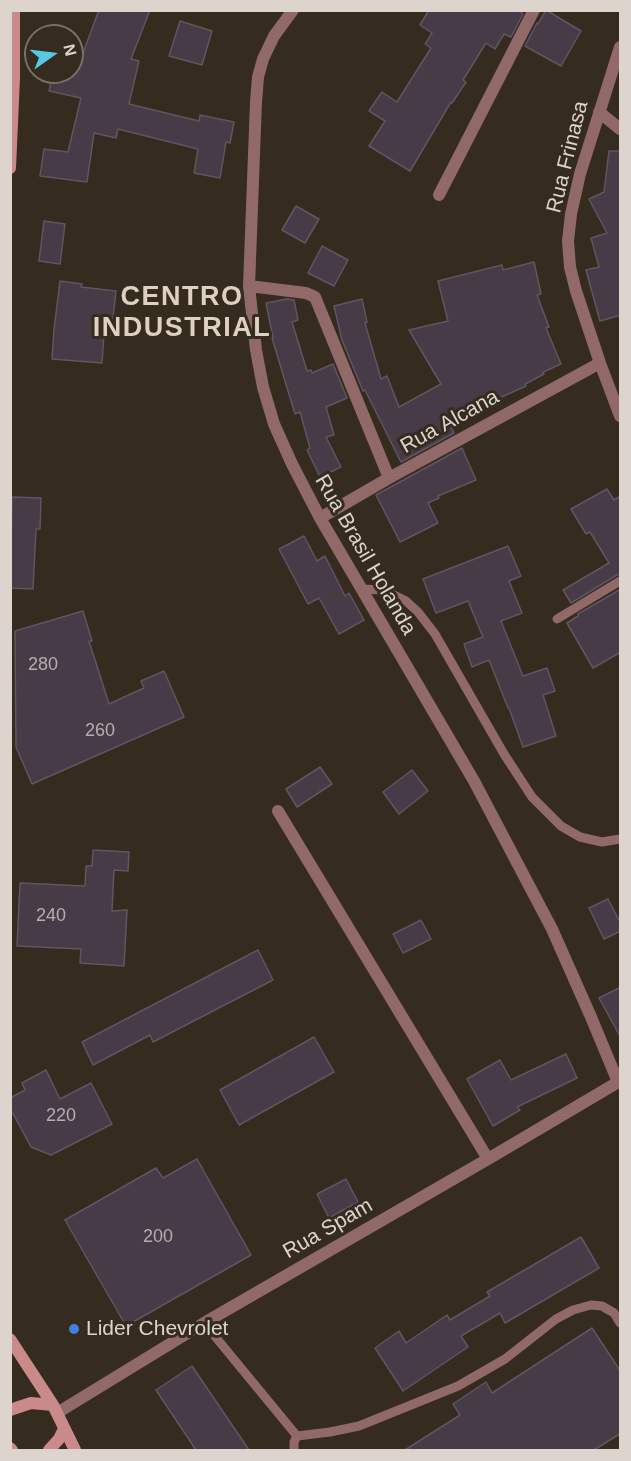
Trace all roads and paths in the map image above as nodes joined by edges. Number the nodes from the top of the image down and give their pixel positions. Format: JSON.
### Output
{"nodes":[{"id":1,"x":14,"y":10,"type":"edge"},
{"id":2,"x":293,"y":10,"type":"edge"},
{"id":3,"x":534,"y":10,"type":"edge"},
{"id":4,"x":621,"y":47,"type":"edge"},
{"id":5,"x":599,"y":112,"type":"junction"},
{"id":6,"x":621,"y":129,"type":"edge"},
{"id":7,"x":10,"y":168,"type":"edge"},
{"id":8,"x":439,"y":195,"type":"dead end"},
{"id":9,"x":249,"y":286,"type":"junction"},
{"id":10,"x":600,"y":363,"type":"junction"},
{"id":11,"x":621,"y":416,"type":"edge"},
{"id":12,"x":389,"y":478,"type":"junction"},
{"id":13,"x":320,"y":518,"type":"junction"},
{"id":14,"x":621,"y":581,"type":"edge"},
{"id":15,"x":361,"y":589,"type":"junction"},
{"id":16,"x":556,"y":619,"type":"dead end"},
{"id":17,"x":278,"y":811,"type":"dead end"},
{"id":18,"x":621,"y":838,"type":"edge"},
{"id":19,"x":620,"y":1083,"type":"edge"},
{"id":20,"x":488,"y":1160,"type":"junction"},
{"id":21,"x":204,"y":1323,"type":"junction"},
{"id":22,"x":621,"y":1323,"type":"edge"},
{"id":23,"x":10,"y":1339,"type":"edge"},
{"id":24,"x":55,"y":1409,"type":"junction"},
{"id":25,"x":10,"y":1410,"type":"edge"},
{"id":26,"x":64,"y":1429,"type":"junction"},
{"id":27,"x":297,"y":1436,"type":"junction"},
{"id":28,"x":49,"y":1450,"type":"edge"},
{"id":29,"x":75,"y":1450,"type":"edge"},
{"id":30,"x":294,"y":1450,"type":"edge"}],
"edges":[{"from":1,"to":7,"type":"main road"},
{"from":2,"to":9,"type":"street","name":"Rua Brasil Holanda"},
{"from":3,"to":8,"type":"street"},
{"from":4,"to":5,"type":"street","name":"Rua Frinasa"},
{"from":5,"to":6,"type":"street"},
{"from":5,"to":10,"type":"street","name":"Rua Frinasa"},
{"from":9,"to":12,"type":"street"},
{"from":9,"to":13,"type":"street","name":"Rua Brasil Holanda"},
{"from":10,"to":11,"type":"street","name":"Rua Frinasa"},
{"from":10,"to":12,"type":"street","name":"Rua Alcana"},
{"from":12,"to":13,"type":"street","name":"Rua Alcana"},
{"from":13,"to":15,"type":"street","name":"Rua Brasil Holanda"},
{"from":14,"to":16,"type":"lane"},
{"from":15,"to":18,"type":"lane"},
{"from":15,"to":19,"type":"street","name":"Rua Brasil Holanda"},
{"from":17,"to":20,"type":"street"},
{"from":19,"to":20,"type":"street","name":"Rua Spam"},
{"from":20,"to":21,"type":"street","name":"Rua Spam"},
{"from":21,"to":24,"type":"street","name":"Rua Spam"},
{"from":21,"to":27,"type":"lane"},
{"from":22,"to":27,"type":"lane"},
{"from":23,"to":24,"type":"main road"},
{"from":24,"to":25,"type":"main road"},
{"from":24,"to":26,"type":"main road"},
{"from":26,"to":28,"type":"main road"},
{"from":26,"to":29,"type":"main road"},
{"from":27,"to":30,"type":"lane"}]}
